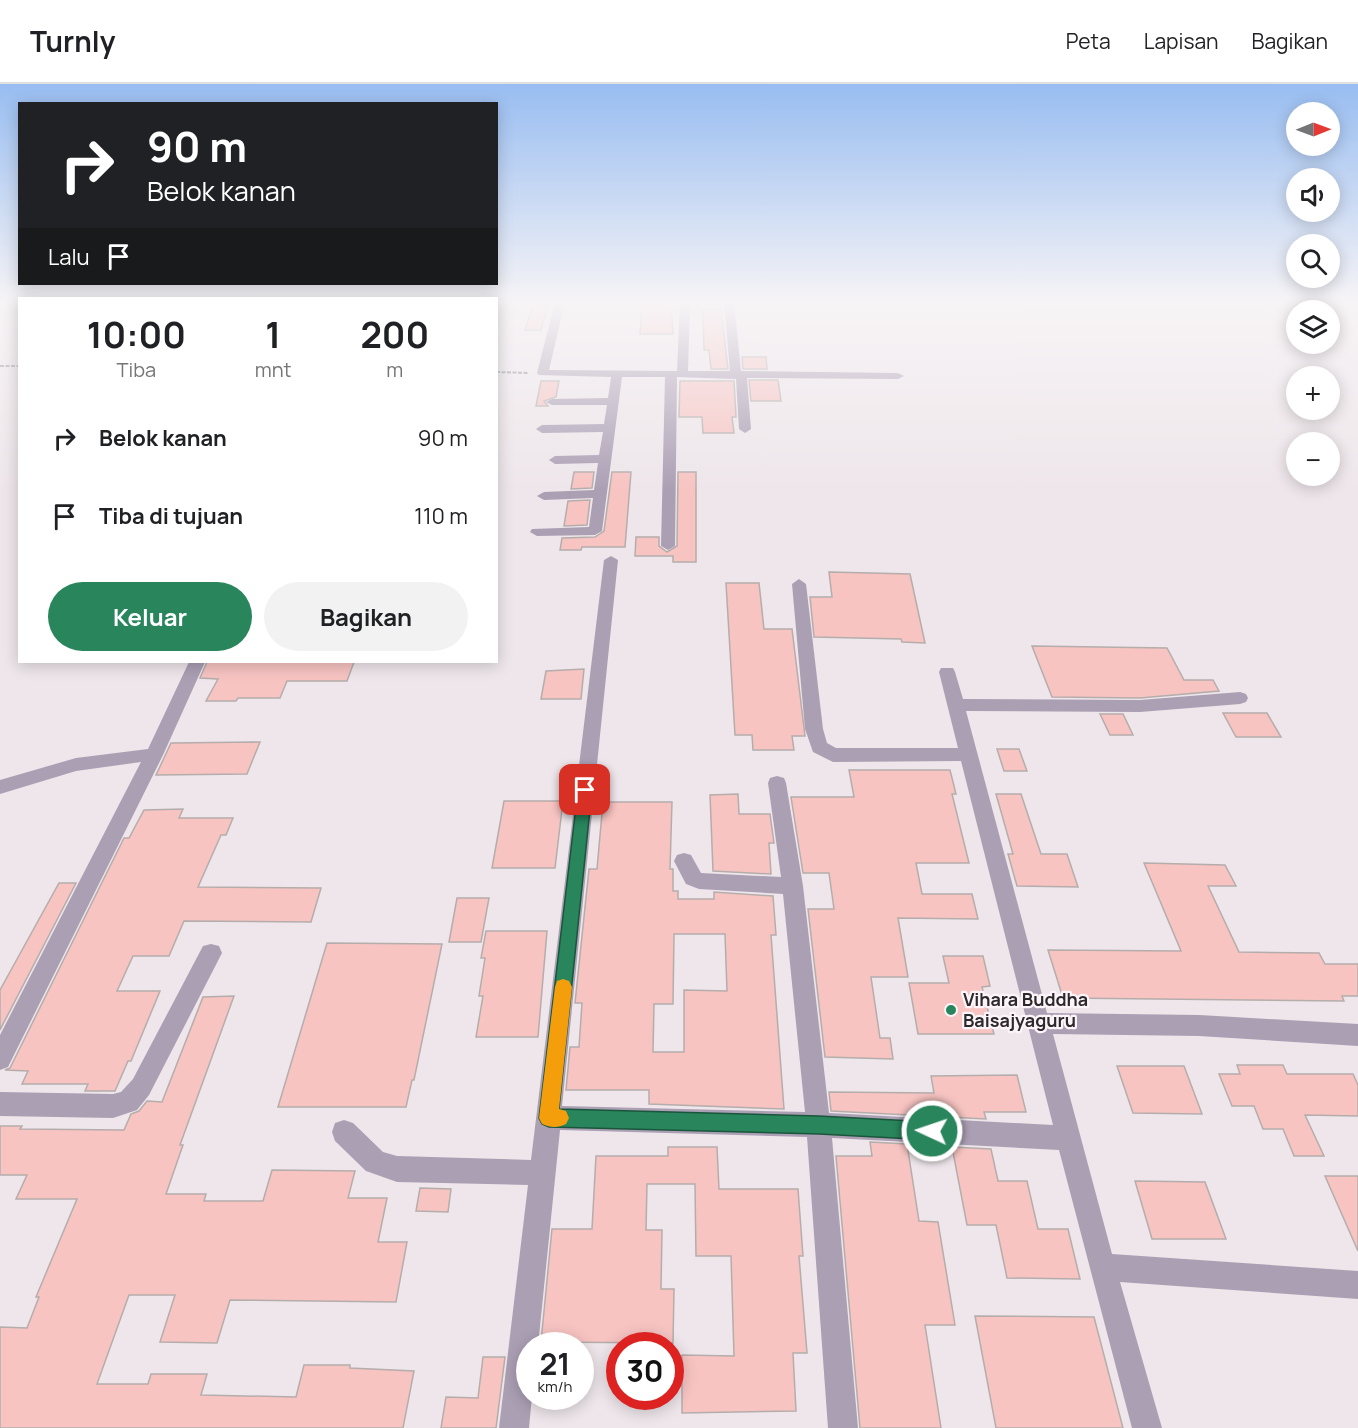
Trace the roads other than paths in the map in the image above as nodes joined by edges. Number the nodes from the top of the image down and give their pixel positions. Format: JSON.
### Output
{"nodes":[{"id":1,"x":545,"y":365,"type":"edge"},
{"id":2,"x":678,"y":365,"type":"edge"},
{"id":3,"x":737,"y":365,"type":"edge"},
{"id":4,"x":617,"y":374,"type":"junction"},
{"id":5,"x":677,"y":375,"type":"junction"},
{"id":6,"x":738,"y":376,"type":"junction"},
{"id":7,"x":898,"y":376,"type":"dead end"},
{"id":8,"x":613,"y":401,"type":"junction"},
{"id":9,"x":552,"y":402,"type":"dead end"},
{"id":10,"x":609,"y":428,"type":"junction"},
{"id":11,"x":542,"y":429,"type":"dead end"},
{"id":12,"x":745,"y":429,"type":"dead end"},
{"id":13,"x":605,"y":459,"type":"junction"},
{"id":14,"x":555,"y":460,"type":"dead end"},
{"id":15,"x":600,"y":494,"type":"junction"},
{"id":16,"x":544,"y":496,"type":"dead end"},
{"id":17,"x":537,"y":532,"type":"dead end"},
{"id":18,"x":668,"y":546,"type":"dead end"},
{"id":19,"x":611,"y":560,"type":"dead end"},
{"id":20,"x":799,"y":584,"type":"dead end"},
{"id":21,"x":197,"y":663,"type":"edge"},
{"id":22,"x":947,"y":672,"type":"dead end"},
{"id":23,"x":1240,"y":698,"type":"dead end"},
{"id":24,"x":954,"y":705,"type":"junction"},
{"id":25,"x":967,"y":754,"type":"junction"},
{"id":26,"x":154,"y":755,"type":"junction"},
{"id":27,"x":777,"y":783,"type":"dead end"},
{"id":28,"x":0,"y":787,"type":"edge"},
{"id":29,"x":684,"y":861,"type":"dead end"},
{"id":30,"x":794,"y":886,"type":"junction"},
{"id":31,"x":211,"y":953,"type":"dead end"},
{"id":32,"x":1040,"y":1024,"type":"junction"},
{"id":33,"x":1358,"y":1035,"type":"edge"},
{"id":34,"x":0,"y":1059,"type":"edge"},
{"id":35,"x":0,"y":1104,"type":"edge"},
{"id":36,"x":549,"y":1118,"type":"junction"},
{"id":37,"x":819,"y":1125,"type":"junction"},
{"id":38,"x":344,"y":1132,"type":"dead end"},
{"id":39,"x":1068,"y":1138,"type":"junction"},
{"id":40,"x":543,"y":1173,"type":"junction"},
{"id":41,"x":1102,"y":1267,"type":"junction"},
{"id":42,"x":1358,"y":1285,"type":"edge"},
{"id":43,"x":514,"y":1428,"type":"edge"},
{"id":44,"x":843,"y":1428,"type":"edge"},
{"id":45,"x":1147,"y":1428,"type":"edge"}],
"edges":[{"from":1,"to":4,"type":"street"},
{"from":2,"to":5,"type":"street"},
{"from":3,"to":6,"type":"street"},
{"from":4,"to":5,"type":"street"},
{"from":4,"to":8,"type":"street"},
{"from":5,"to":6,"type":"street"},
{"from":5,"to":18,"type":"street"},
{"from":6,"to":7,"type":"street"},
{"from":6,"to":12,"type":"street"},
{"from":8,"to":9,"type":"street"},
{"from":8,"to":10,"type":"street"},
{"from":10,"to":11,"type":"street"},
{"from":10,"to":13,"type":"street"},
{"from":13,"to":14,"type":"street"},
{"from":13,"to":15,"type":"street"},
{"from":15,"to":16,"type":"street"},
{"from":15,"to":17,"type":"street"},
{"from":19,"to":36,"type":"street"},
{"from":20,"to":25,"type":"street"},
{"from":21,"to":26,"type":"street"},
{"from":22,"to":24,"type":"street"},
{"from":23,"to":24,"type":"street"},
{"from":24,"to":25,"type":"street"},
{"from":25,"to":32,"type":"street"},
{"from":26,"to":28,"type":"street"},
{"from":26,"to":34,"type":"street"},
{"from":27,"to":30,"type":"street"},
{"from":29,"to":30,"type":"street"},
{"from":30,"to":37,"type":"street"},
{"from":31,"to":35,"type":"street"},
{"from":32,"to":33,"type":"street"},
{"from":32,"to":39,"type":"street"},
{"from":36,"to":37,"type":"street"},
{"from":36,"to":40,"type":"street"},
{"from":37,"to":39,"type":"street"},
{"from":37,"to":44,"type":"street"},
{"from":38,"to":40,"type":"street"},
{"from":39,"to":41,"type":"street"},
{"from":40,"to":43,"type":"street"},
{"from":41,"to":42,"type":"street"},
{"from":41,"to":45,"type":"street"}]}
